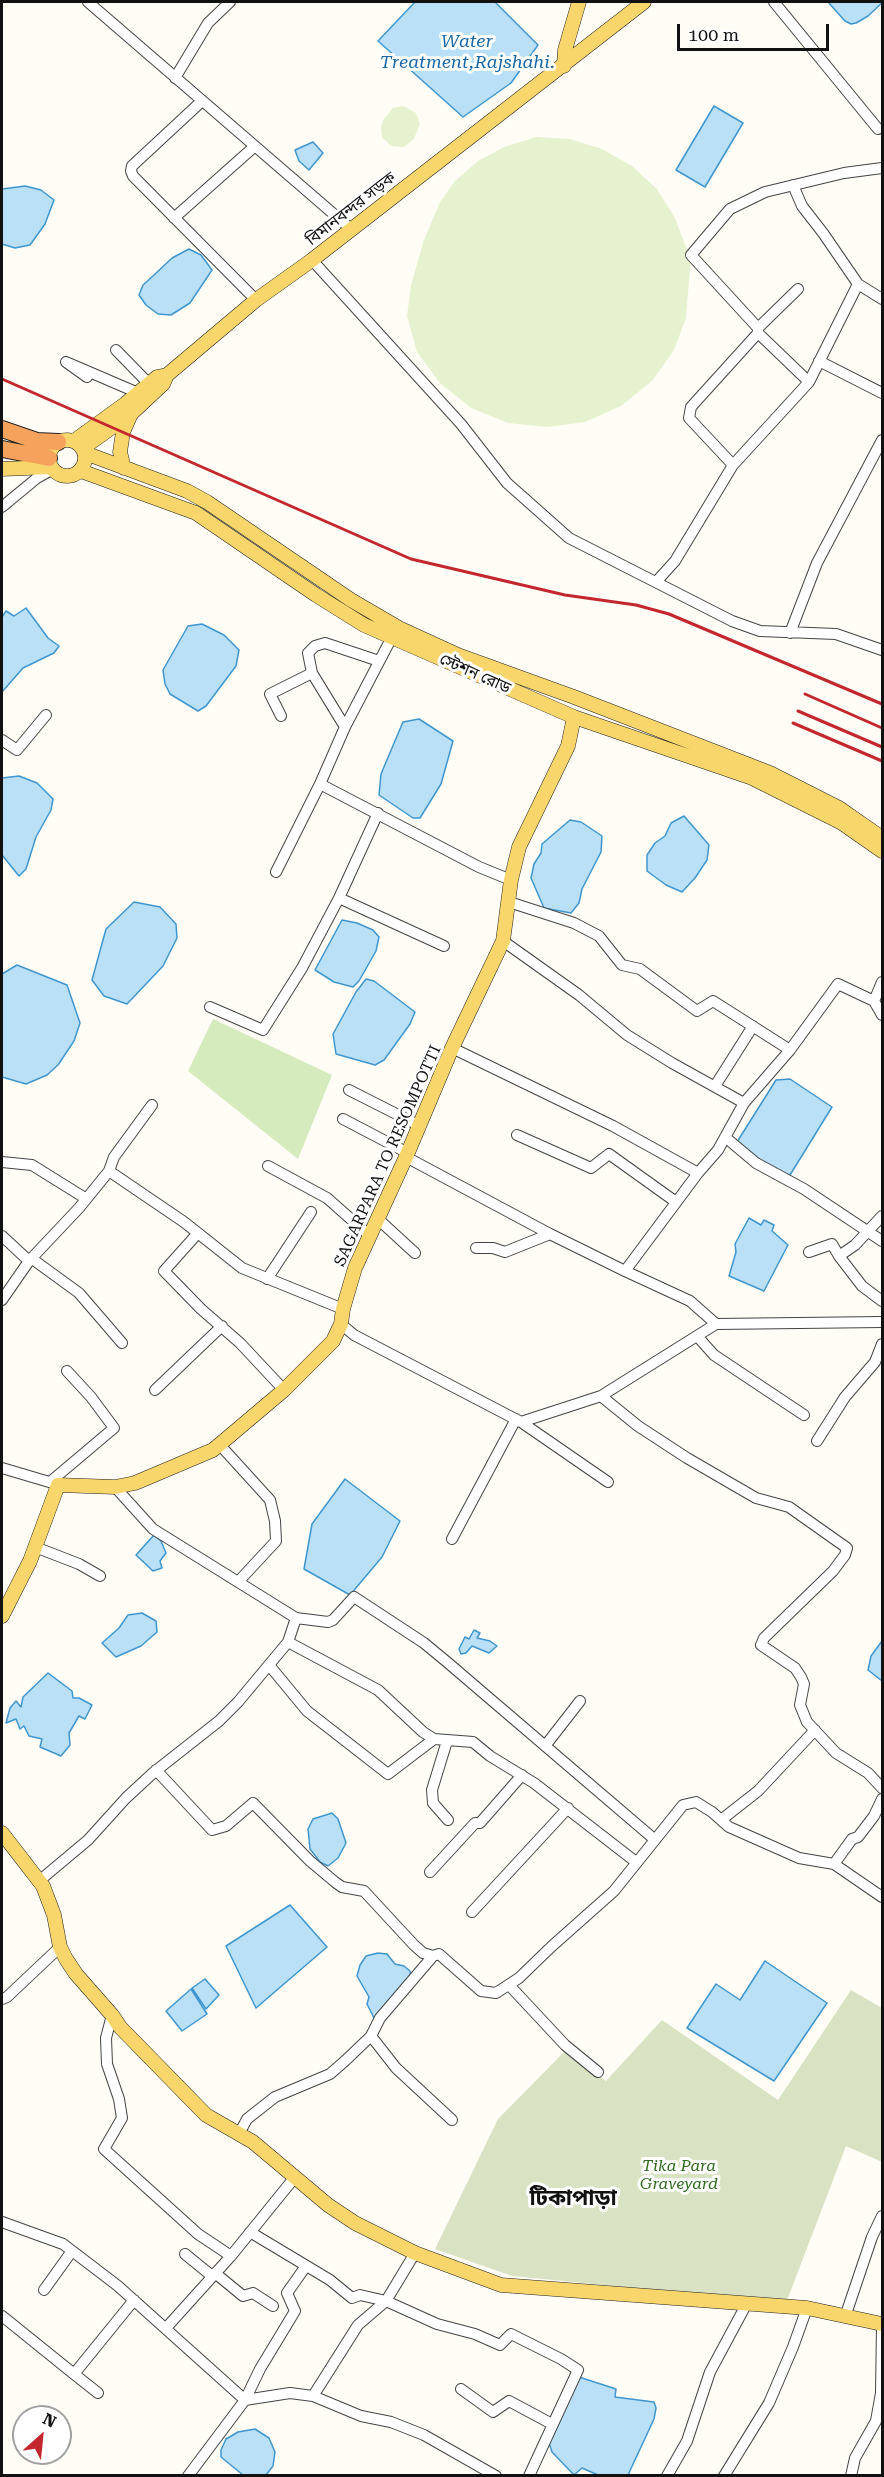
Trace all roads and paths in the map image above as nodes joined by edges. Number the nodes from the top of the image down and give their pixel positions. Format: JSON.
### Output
{"nodes":[{"id":1,"x":88,"y":2,"type":"edge"},
{"id":2,"x":230,"y":2,"type":"edge"},
{"id":3,"x":579,"y":2,"type":"edge"},
{"id":4,"x":644,"y":2,"type":"edge"},
{"id":5,"x":774,"y":2,"type":"edge"},
{"id":6,"x":564,"y":66,"type":"junction"},
{"id":7,"x":175,"y":78,"type":"junction"},
{"id":8,"x":202,"y":101,"type":"junction"},
{"id":9,"x":878,"y":129,"type":"dead end"},
{"id":10,"x":255,"y":146,"type":"junction"},
{"id":11,"x":882,"y":168,"type":"edge"},
{"id":12,"x":793,"y":185,"type":"junction"},
{"id":13,"x":174,"y":218,"type":"junction"},
{"id":14,"x":351,"y":229,"type":"junction"},
{"id":15,"x":312,"y":260,"type":"junction"},
{"id":16,"x":858,"y":284,"type":"junction"},
{"id":17,"x":798,"y":289,"type":"dead end"},
{"id":18,"x":882,"y":299,"type":"edge"},
{"id":19,"x":256,"y":300,"type":"junction"},
{"id":20,"x":758,"y":330,"type":"junction"},
{"id":21,"x":116,"y":350,"type":"dead end"},
{"id":22,"x":819,"y":361,"type":"junction"},
{"id":23,"x":87,"y":377,"type":"dead end"},
{"id":24,"x":809,"y":382,"type":"junction"},
{"id":25,"x":148,"y":391,"type":"junction"},
{"id":26,"x":882,"y":393,"type":"edge"},
{"id":27,"x":132,"y":413,"type":"junction"},
{"id":28,"x":2,"y":429,"type":"edge"},
{"id":29,"x":882,"y":440,"type":"edge"},
{"id":30,"x":75,"y":446,"type":"junction"},
{"id":31,"x":2,"y":449,"type":"edge"},
{"id":32,"x":2,"y":462,"type":"edge"},
{"id":33,"x":50,"y":464,"type":"junction"},
{"id":34,"x":733,"y":465,"type":"junction"},
{"id":35,"x":124,"y":468,"type":"junction"},
{"id":36,"x":2,"y":470,"type":"edge"},
{"id":37,"x":81,"y":471,"type":"junction"},
{"id":38,"x":2,"y":507,"type":"edge"},
{"id":39,"x":656,"y":582,"type":"junction"},
{"id":40,"x":790,"y":633,"type":"junction"},
{"id":41,"x":392,"y":637,"type":"junction"},
{"id":42,"x":882,"y":650,"type":"edge"},
{"id":43,"x":379,"y":661,"type":"junction"},
{"id":44,"x":312,"y":673,"type":"junction"},
{"id":45,"x":46,"y":715,"type":"dead end"},
{"id":46,"x":281,"y":716,"type":"dead end"},
{"id":47,"x":574,"y":717,"type":"junction"},
{"id":48,"x":345,"y":727,"type":"junction"},
{"id":49,"x":2,"y":740,"type":"edge"},
{"id":50,"x":320,"y":784,"type":"junction"},
{"id":51,"x":378,"y":813,"type":"junction"},
{"id":52,"x":882,"y":838,"type":"edge"},
{"id":53,"x":882,"y":851,"type":"edge"},
{"id":54,"x":276,"y":872,"type":"dead end"},
{"id":55,"x":511,"y":880,"type":"junction"},
{"id":56,"x":339,"y":898,"type":"junction"},
{"id":57,"x":508,"y":902,"type":"junction"},
{"id":58,"x":503,"y":941,"type":"junction"},
{"id":59,"x":444,"y":946,"type":"dead end"},
{"id":60,"x":882,"y":982,"type":"edge"},
{"id":61,"x":874,"y":1001,"type":"junction"},
{"id":62,"x":210,"y":1006,"type":"dead end"},
{"id":63,"x":882,"y":1015,"type":"edge"},
{"id":64,"x":753,"y":1026,"type":"junction"},
{"id":65,"x":452,"y":1048,"type":"junction"},
{"id":66,"x":790,"y":1050,"type":"junction"},
{"id":67,"x":715,"y":1086,"type":"junction"},
{"id":68,"x":349,"y":1090,"type":"dead end"},
{"id":69,"x":744,"y":1103,"type":"junction"},
{"id":70,"x":152,"y":1105,"type":"dead end"},
{"id":71,"x":343,"y":1119,"type":"dead end"},
{"id":72,"x":420,"y":1126,"type":"junction"},
{"id":73,"x":518,"y":1135,"type":"dead end"},
{"id":74,"x":725,"y":1137,"type":"junction"},
{"id":75,"x":407,"y":1155,"type":"junction"},
{"id":76,"x":2,"y":1162,"type":"edge"},
{"id":77,"x":268,"y":1166,"type":"dead end"},
{"id":78,"x":109,"y":1171,"type":"junction"},
{"id":79,"x":698,"y":1173,"type":"junction"},
{"id":80,"x":86,"y":1198,"type":"junction"},
{"id":81,"x":676,"y":1202,"type":"junction"},
{"id":82,"x":311,"y":1212,"type":"dead end"},
{"id":83,"x":882,"y":1216,"type":"edge"},
{"id":84,"x":378,"y":1219,"type":"junction"},
{"id":85,"x":868,"y":1232,"type":"junction"},
{"id":86,"x":198,"y":1233,"type":"junction"},
{"id":87,"x":550,"y":1234,"type":"junction"},
{"id":88,"x":2,"y":1236,"type":"edge"},
{"id":89,"x":370,"y":1236,"type":"junction"},
{"id":90,"x":882,"y":1241,"type":"edge"},
{"id":91,"x":476,"y":1248,"type":"dead end"},
{"id":92,"x":809,"y":1252,"type":"dead end"},
{"id":93,"x":415,"y":1253,"type":"dead end"},
{"id":94,"x":839,"y":1256,"type":"junction"},
{"id":95,"x":30,"y":1260,"type":"junction"},
{"id":96,"x":626,"y":1271,"type":"junction"},
{"id":97,"x":267,"y":1279,"type":"junction"},
{"id":98,"x":2,"y":1300,"type":"edge"},
{"id":99,"x":882,"y":1301,"type":"edge"},
{"id":100,"x":343,"y":1309,"type":"junction"},
{"id":101,"x":882,"y":1322,"type":"edge"},
{"id":102,"x":342,"y":1324,"type":"junction"},
{"id":103,"x":716,"y":1324,"type":"junction"},
{"id":104,"x":222,"y":1326,"type":"junction"},
{"id":105,"x":697,"y":1336,"type":"junction"},
{"id":106,"x":122,"y":1342,"type":"dead end"},
{"id":107,"x":882,"y":1344,"type":"edge"},
{"id":108,"x":66,"y":1371,"type":"dead end"},
{"id":109,"x":155,"y":1390,"type":"dead end"},
{"id":110,"x":284,"y":1390,"type":"junction"},
{"id":111,"x":601,"y":1396,"type":"junction"},
{"id":112,"x":804,"y":1415,"type":"dead end"},
{"id":113,"x":518,"y":1420,"type":"junction"},
{"id":114,"x":817,"y":1441,"type":"dead end"},
{"id":115,"x":220,"y":1445,"type":"junction"},
{"id":116,"x":2,"y":1468,"type":"edge"},
{"id":117,"x":609,"y":1482,"type":"dead end"},
{"id":118,"x":54,"y":1484,"type":"junction"},
{"id":119,"x":115,"y":1487,"type":"junction"},
{"id":120,"x":452,"y":1539,"type":"dead end"},
{"id":121,"x":35,"y":1547,"type":"junction"},
{"id":122,"x":100,"y":1576,"type":"dead end"},
{"id":123,"x":238,"y":1582,"type":"junction"},
{"id":124,"x":2,"y":1616,"type":"edge"},
{"id":125,"x":296,"y":1618,"type":"junction"},
{"id":126,"x":288,"y":1642,"type":"junction"},
{"id":127,"x":269,"y":1665,"type":"junction"},
{"id":128,"x":580,"y":1701,"type":"dead end"},
{"id":129,"x":815,"y":1730,"type":"junction"},
{"id":130,"x":434,"y":1739,"type":"junction"},
{"id":131,"x":447,"y":1741,"type":"junction"},
{"id":132,"x":545,"y":1746,"type":"junction"},
{"id":133,"x":156,"y":1770,"type":"junction"},
{"id":134,"x":522,"y":1774,"type":"junction"},
{"id":135,"x":882,"y":1788,"type":"edge"},
{"id":136,"x":882,"y":1799,"type":"edge"},
{"id":137,"x":568,"y":1808,"type":"junction"},
{"id":138,"x":448,"y":1820,"type":"dead end"},
{"id":139,"x":721,"y":1820,"type":"junction"},
{"id":140,"x":2,"y":1833,"type":"edge"},
{"id":141,"x":654,"y":1839,"type":"junction"},
{"id":142,"x":636,"y":1862,"type":"junction"},
{"id":143,"x":834,"y":1864,"type":"junction"},
{"id":144,"x":430,"y":1872,"type":"dead end"},
{"id":145,"x":39,"y":1881,"type":"junction"},
{"id":146,"x":882,"y":1897,"type":"edge"},
{"id":147,"x":472,"y":1912,"type":"dead end"},
{"id":148,"x":60,"y":1947,"type":"junction"},
{"id":149,"x":433,"y":1956,"type":"junction"},
{"id":150,"x":509,"y":1985,"type":"junction"},
{"id":151,"x":2,"y":1999,"type":"edge"},
{"id":152,"x":112,"y":2015,"type":"junction"},
{"id":153,"x":370,"y":2036,"type":"junction"},
{"id":154,"x":598,"y":2072,"type":"dead end"},
{"id":155,"x":452,"y":2120,"type":"dead end"},
{"id":156,"x":239,"y":2134,"type":"junction"},
{"id":157,"x":295,"y":2177,"type":"junction"},
{"id":158,"x":882,"y":2216,"type":"edge"},
{"id":159,"x":2,"y":2222,"type":"edge"},
{"id":160,"x":250,"y":2232,"type":"junction"},
{"id":161,"x":72,"y":2251,"type":"junction"},
{"id":162,"x":415,"y":2253,"type":"junction"},
{"id":163,"x":185,"y":2254,"type":"dead end"},
{"id":164,"x":231,"y":2256,"type":"junction"},
{"id":165,"x":306,"y":2266,"type":"junction"},
{"id":166,"x":214,"y":2274,"type":"junction"},
{"id":167,"x":44,"y":2289,"type":"dead end"},
{"id":168,"x":134,"y":2300,"type":"junction"},
{"id":169,"x":386,"y":2301,"type":"junction"},
{"id":170,"x":746,"y":2305,"type":"junction"},
{"id":171,"x":273,"y":2306,"type":"dead end"},
{"id":172,"x":807,"y":2308,"type":"junction"},
{"id":173,"x":2,"y":2316,"type":"edge"},
{"id":174,"x":845,"y":2317,"type":"junction"},
{"id":175,"x":882,"y":2324,"type":"edge"},
{"id":176,"x":166,"y":2328,"type":"junction"},
{"id":177,"x":74,"y":2374,"type":"junction"},
{"id":178,"x":461,"y":2389,"type":"dead end"},
{"id":179,"x":98,"y":2393,"type":"dead end"},
{"id":180,"x":313,"y":2396,"type":"junction"},
{"id":181,"x":245,"y":2400,"type":"junction"},
{"id":182,"x":879,"y":2422,"type":"edge"},
{"id":183,"x":552,"y":2424,"type":"junction"},
{"id":184,"x":188,"y":2475,"type":"edge"},
{"id":185,"x":496,"y":2475,"type":"edge"},
{"id":186,"x":529,"y":2475,"type":"edge"},
{"id":187,"x":667,"y":2475,"type":"edge"},
{"id":188,"x":724,"y":2475,"type":"edge"},
{"id":189,"x":850,"y":2475,"type":"edge"}],
"edges":[{"from":1,"to":7,"type":"street"},
{"from":2,"to":7,"type":"street"},
{"from":3,"to":6,"type":"main road"},
{"from":4,"to":6,"type":"main road","name":"বিমানবন্দর সড়ক"},
{"from":5,"to":9,"type":"street"},
{"from":6,"to":14,"type":"main road","name":"বিমানবন্দর সড়ক"},
{"from":7,"to":8,"type":"street"},
{"from":8,"to":10,"type":"street"},
{"from":8,"to":13,"type":"street"},
{"from":10,"to":13,"type":"street"},
{"from":10,"to":14,"type":"street"},
{"from":11,"to":12,"type":"street"},
{"from":12,"to":16,"type":"street"},
{"from":12,"to":20,"type":"street"},
{"from":13,"to":19,"type":"street"},
{"from":14,"to":15,"type":"main road","name":"বিমানবন্দর সড়ক"},
{"from":15,"to":19,"type":"main road","name":"বিমানবন্দর সড়ক"},
{"from":15,"to":39,"type":"street"},
{"from":16,"to":18,"type":"street"},
{"from":16,"to":22,"type":"street"},
{"from":17,"to":20,"type":"street"},
{"from":19,"to":25,"type":"main road","name":"বিমানবন্দর সড়ক"},
{"from":20,"to":24,"type":"street"},
{"from":20,"to":34,"type":"street"},
{"from":21,"to":25,"type":"street"},
{"from":22,"to":24,"type":"street"},
{"from":22,"to":26,"type":"street"},
{"from":23,"to":25,"type":"street"},
{"from":24,"to":34,"type":"street"},
{"from":25,"to":27,"type":"main road"},
{"from":25,"to":30,"type":"main road"},
{"from":27,"to":30,"type":"main road"},
{"from":27,"to":35,"type":"main road"},
{"from":28,"to":30,"type":"highway","name":"স্টেশন রোড"},
{"from":29,"to":40,"type":"street"},
{"from":30,"to":33,"type":"main road"},
{"from":30,"to":35,"type":"main road","name":"স্টেশন রোড"},
{"from":30,"to":37,"type":"main road"},
{"from":31,"to":33,"type":"highway"},
{"from":32,"to":33,"type":"main road"},
{"from":33,"to":36,"type":"main road"},
{"from":33,"to":37,"type":"main road"},
{"from":33,"to":38,"type":"street"},
{"from":34,"to":39,"type":"street"},
{"from":35,"to":52,"type":"main road","name":"স্টেশন রোড"},
{"from":37,"to":41,"type":"main road","name":"স্টেশন রোড"},
{"from":39,"to":40,"type":"street"},
{"from":40,"to":42,"type":"street"},
{"from":41,"to":43,"type":"street"},
{"from":41,"to":47,"type":"main road","name":"স্টেশন রোড"},
{"from":43,"to":44,"type":"street"},
{"from":43,"to":48,"type":"street"},
{"from":44,"to":46,"type":"street"},
{"from":44,"to":48,"type":"street"},
{"from":45,"to":49,"type":"street"},
{"from":47,"to":53,"type":"main road","name":"স্টেশন রোড"},
{"from":47,"to":55,"type":"main road","name":"SAGARPARA TO RESOMPOTTI"},
{"from":48,"to":50,"type":"street"},
{"from":50,"to":51,"type":"street"},
{"from":50,"to":54,"type":"street"},
{"from":51,"to":55,"type":"street"},
{"from":51,"to":56,"type":"street"},
{"from":55,"to":57,"type":"main road","name":"SAGARPARA TO RESOMPOTTI"},
{"from":56,"to":59,"type":"street"},
{"from":56,"to":62,"type":"street"},
{"from":57,"to":58,"type":"main road","name":"SAGARPARA TO RESOMPOTTI"},
{"from":57,"to":64,"type":"street"},
{"from":58,"to":65,"type":"main road","name":"SAGARPARA TO RESOMPOTTI"},
{"from":58,"to":67,"type":"street"},
{"from":60,"to":61,"type":"street"},
{"from":61,"to":63,"type":"street"},
{"from":61,"to":66,"type":"street"},
{"from":64,"to":66,"type":"street"},
{"from":64,"to":67,"type":"street"},
{"from":65,"to":72,"type":"main road","name":"SAGARPARA TO RESOMPOTTI"},
{"from":65,"to":79,"type":"street"},
{"from":66,"to":69,"type":"street"},
{"from":67,"to":69,"type":"street"},
{"from":68,"to":72,"type":"street"},
{"from":69,"to":74,"type":"street"},
{"from":70,"to":78,"type":"street"},
{"from":71,"to":75,"type":"street"},
{"from":72,"to":75,"type":"main road","name":"SAGARPARA TO RESOMPOTTI"},
{"from":73,"to":81,"type":"street"},
{"from":74,"to":79,"type":"street"},
{"from":74,"to":85,"type":"street"},
{"from":75,"to":84,"type":"main road","name":"SAGARPARA TO RESOMPOTTI"},
{"from":75,"to":87,"type":"street"},
{"from":76,"to":80,"type":"street"},
{"from":77,"to":89,"type":"street"},
{"from":78,"to":80,"type":"street"},
{"from":78,"to":86,"type":"street"},
{"from":79,"to":81,"type":"street"},
{"from":80,"to":95,"type":"street"},
{"from":81,"to":96,"type":"street"},
{"from":82,"to":97,"type":"street"},
{"from":83,"to":85,"type":"street"},
{"from":84,"to":89,"type":"main road","name":"SAGARPARA TO RESOMPOTTI"},
{"from":84,"to":93,"type":"street"},
{"from":85,"to":90,"type":"street"},
{"from":85,"to":94,"type":"street"},
{"from":86,"to":97,"type":"street"},
{"from":86,"to":104,"type":"street"},
{"from":87,"to":91,"type":"street"},
{"from":87,"to":96,"type":"street"},
{"from":88,"to":95,"type":"street"},
{"from":89,"to":100,"type":"main road","name":"SAGARPARA TO RESOMPOTTI"},
{"from":92,"to":94,"type":"street"},
{"from":94,"to":99,"type":"street"},
{"from":95,"to":98,"type":"street"},
{"from":95,"to":106,"type":"street"},
{"from":96,"to":103,"type":"street"},
{"from":97,"to":100,"type":"street"},
{"from":100,"to":102,"type":"main road","name":"SAGARPARA TO RESOMPOTTI"},
{"from":101,"to":103,"type":"street"},
{"from":102,"to":110,"type":"main road"},
{"from":102,"to":113,"type":"street"},
{"from":103,"to":105,"type":"street"},
{"from":104,"to":109,"type":"street"},
{"from":104,"to":110,"type":"street"},
{"from":105,"to":111,"type":"street"},
{"from":105,"to":112,"type":"street"},
{"from":107,"to":114,"type":"street"},
{"from":108,"to":118,"type":"street"},
{"from":110,"to":115,"type":"main road"},
{"from":111,"to":113,"type":"street"},
{"from":111,"to":129,"type":"street"},
{"from":113,"to":117,"type":"street"},
{"from":113,"to":120,"type":"street"},
{"from":115,"to":119,"type":"main road"},
{"from":115,"to":123,"type":"street"},
{"from":116,"to":118,"type":"street"},
{"from":118,"to":119,"type":"main road"},
{"from":118,"to":121,"type":"main road"},
{"from":119,"to":123,"type":"street"},
{"from":121,"to":122,"type":"street"},
{"from":121,"to":124,"type":"main road"},
{"from":123,"to":125,"type":"street"},
{"from":125,"to":126,"type":"street"},
{"from":125,"to":132,"type":"street"},
{"from":126,"to":127,"type":"street"},
{"from":126,"to":130,"type":"street"},
{"from":127,"to":130,"type":"street"},
{"from":127,"to":133,"type":"street"},
{"from":128,"to":132,"type":"street"},
{"from":129,"to":135,"type":"street"},
{"from":129,"to":139,"type":"street"},
{"from":130,"to":131,"type":"street"},
{"from":131,"to":134,"type":"street"},
{"from":131,"to":138,"type":"street"},
{"from":132,"to":141,"type":"street"},
{"from":133,"to":145,"type":"street"},
{"from":133,"to":149,"type":"street"},
{"from":134,"to":137,"type":"street"},
{"from":134,"to":144,"type":"street"},
{"from":136,"to":143,"type":"street"},
{"from":137,"to":142,"type":"street"},
{"from":137,"to":147,"type":"street"},
{"from":139,"to":141,"type":"street"},
{"from":139,"to":143,"type":"street"},
{"from":140,"to":145,"type":"main road"},
{"from":141,"to":142,"type":"street"},
{"from":142,"to":150,"type":"street"},
{"from":143,"to":146,"type":"street"},
{"from":145,"to":148,"type":"main road"},
{"from":148,"to":151,"type":"street"},
{"from":148,"to":152,"type":"main road"},
{"from":149,"to":150,"type":"street"},
{"from":149,"to":153,"type":"street"},
{"from":150,"to":154,"type":"street"},
{"from":152,"to":156,"type":"main road"},
{"from":152,"to":164,"type":"street"},
{"from":153,"to":155,"type":"street"},
{"from":153,"to":156,"type":"street"},
{"from":156,"to":157,"type":"main road"},
{"from":157,"to":160,"type":"street"},
{"from":157,"to":162,"type":"main road"},
{"from":158,"to":174,"type":"street"},
{"from":159,"to":161,"type":"street"},
{"from":160,"to":164,"type":"street"},
{"from":160,"to":165,"type":"street"},
{"from":161,"to":167,"type":"street"},
{"from":161,"to":168,"type":"street"},
{"from":162,"to":169,"type":"street"},
{"from":162,"to":170,"type":"main road"},
{"from":163,"to":166,"type":"street"},
{"from":164,"to":166,"type":"street"},
{"from":165,"to":169,"type":"street"},
{"from":165,"to":181,"type":"street"},
{"from":166,"to":171,"type":"street"},
{"from":166,"to":176,"type":"street"},
{"from":168,"to":176,"type":"street"},
{"from":168,"to":177,"type":"street"},
{"from":169,"to":180,"type":"street"},
{"from":169,"to":183,"type":"street"},
{"from":170,"to":172,"type":"main road"},
{"from":170,"to":187,"type":"street"},
{"from":172,"to":174,"type":"main road"},
{"from":172,"to":188,"type":"street"},
{"from":173,"to":177,"type":"street"},
{"from":174,"to":175,"type":"main road"},
{"from":175,"to":182,"type":"street"},
{"from":176,"to":181,"type":"street"},
{"from":177,"to":179,"type":"street"},
{"from":178,"to":183,"type":"street"},
{"from":180,"to":181,"type":"street"},
{"from":180,"to":185,"type":"street"},
{"from":181,"to":184,"type":"street"},
{"from":182,"to":189,"type":"street"},
{"from":183,"to":186,"type":"street"}]}
